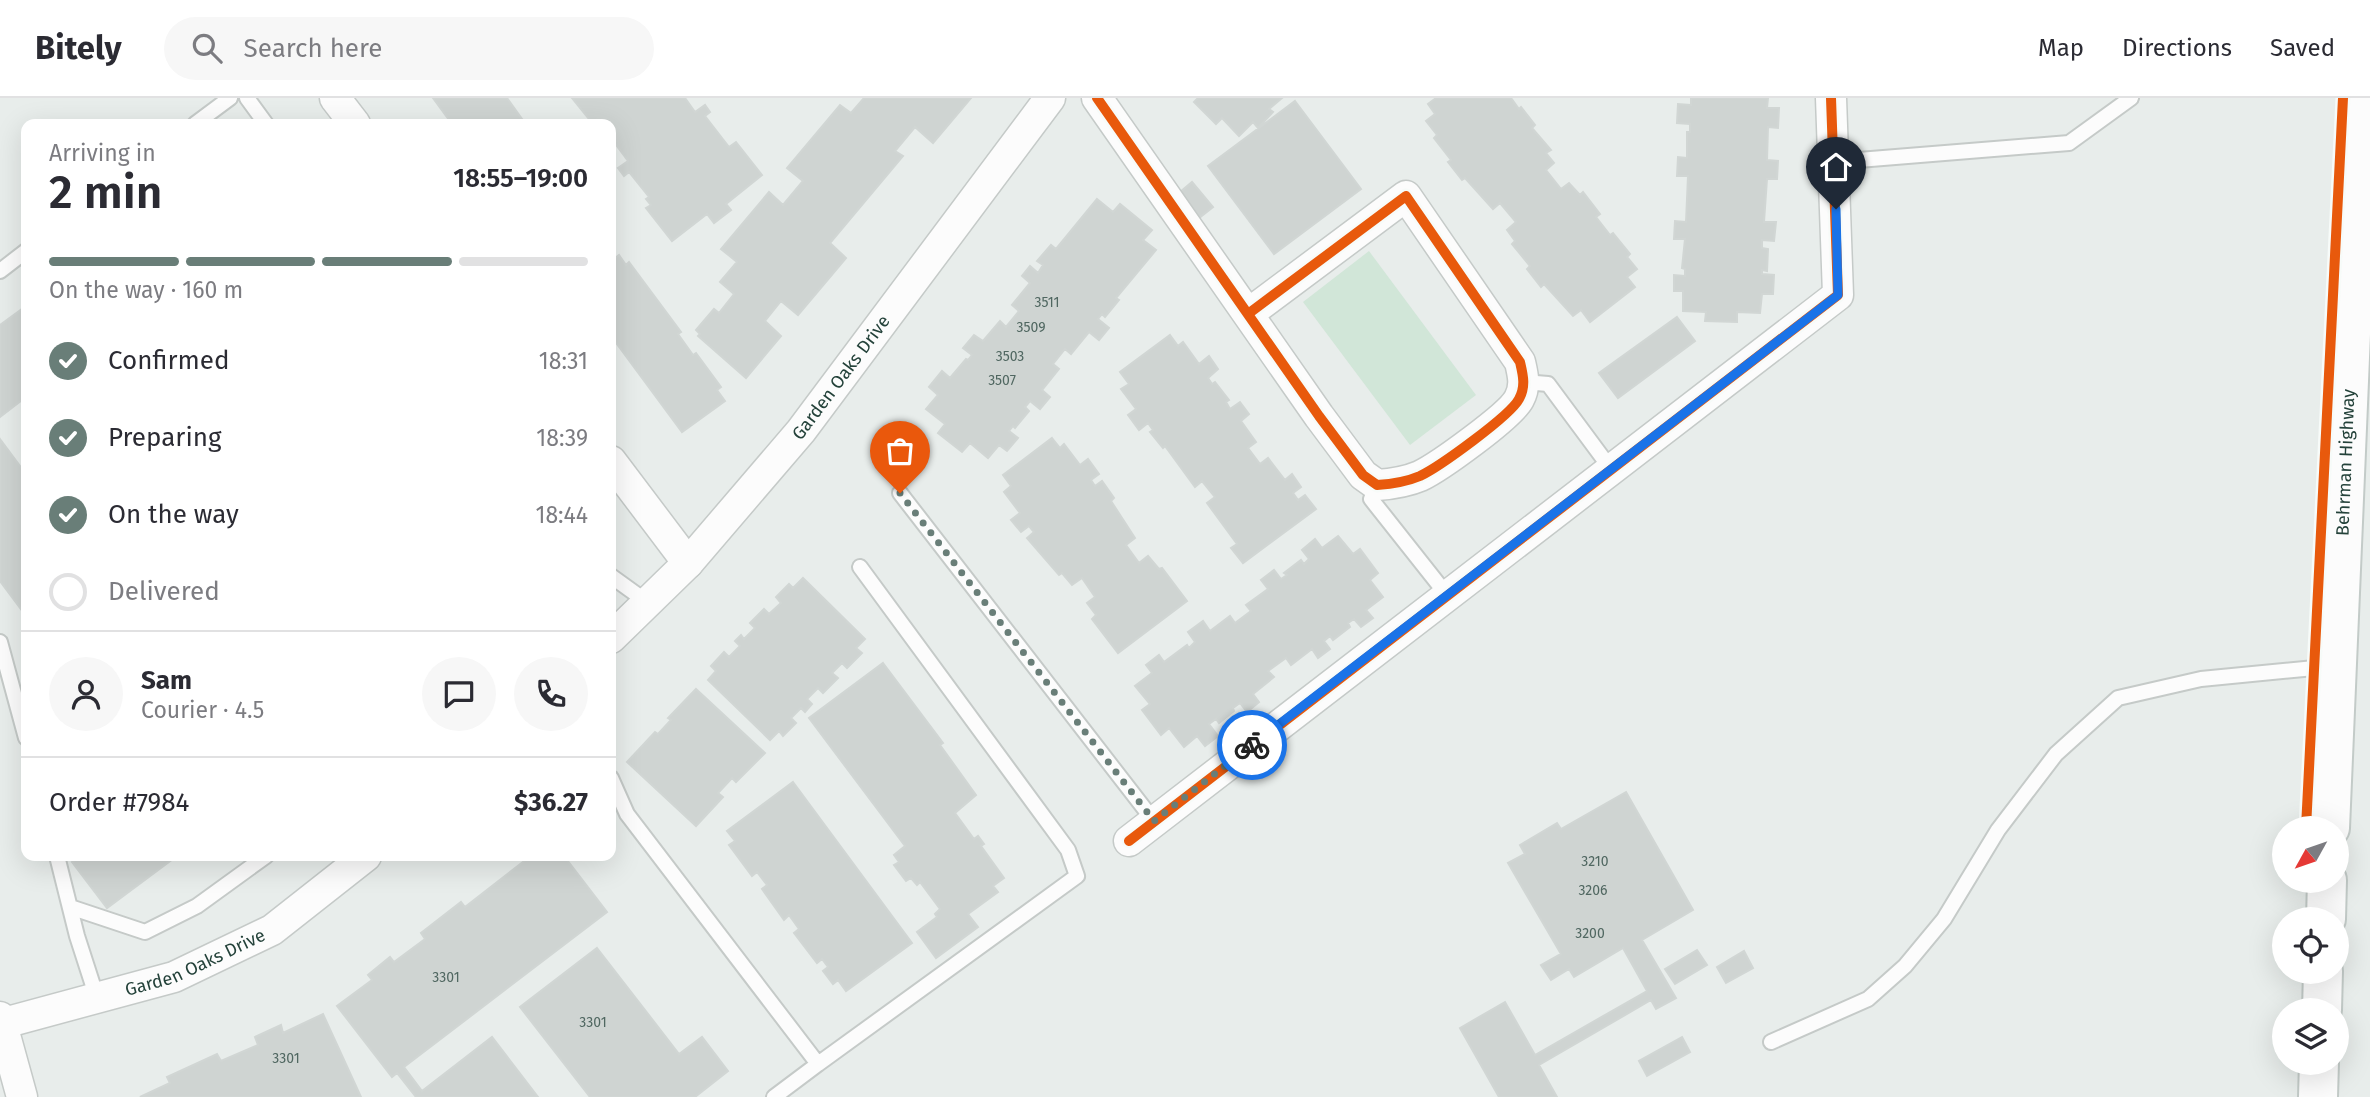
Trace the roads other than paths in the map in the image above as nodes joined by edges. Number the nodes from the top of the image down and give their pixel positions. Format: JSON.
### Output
{"nodes":[{"id":1,"x":230,"y":98,"type":"edge"},
{"id":2,"x":247,"y":98,"type":"edge"},
{"id":3,"x":335,"y":98,"type":"edge"},
{"id":4,"x":1050,"y":98,"type":"edge"},
{"id":5,"x":1097,"y":98,"type":"edge"},
{"id":6,"x":1831,"y":98,"type":"edge"},
{"id":7,"x":2131,"y":98,"type":"edge"},
{"id":8,"x":2112,"y":104,"type":"edge"},
{"id":9,"x":2358,"y":117,"type":"edge"},
{"id":10,"x":202,"y":119,"type":"edge"},
{"id":11,"x":262,"y":119,"type":"edge"},
{"id":12,"x":351,"y":119,"type":"edge"},
{"id":13,"x":1834,"y":162,"type":"junction"},
{"id":14,"x":21,"y":255,"type":"edge"},
{"id":15,"x":0,"y":271,"type":"edge"},
{"id":16,"x":1248,"y":314,"type":"junction"},
{"id":17,"x":1524,"y":382,"type":"junction"},
{"id":18,"x":616,"y":468,"type":"edge"},
{"id":19,"x":1611,"y":469,"type":"junction"},
{"id":20,"x":1377,"y":485,"type":"junction"},
{"id":21,"x":900,"y":493,"type":"dead end"},
{"id":22,"x":688,"y":563,"type":"junction"},
{"id":23,"x":860,"y":567,"type":"dead end"},
{"id":24,"x":616,"y":580,"type":"edge"},
{"id":25,"x":1447,"y":595,"type":"junction"},
{"id":26,"x":647,"y":602,"type":"junction"},
{"id":27,"x":616,"y":633,"type":"edge"},
{"id":28,"x":0,"y":642,"type":"edge"},
{"id":29,"x":2337,"y":666,"type":"junction"},
{"id":30,"x":21,"y":720,"type":"edge"},
{"id":31,"x":616,"y":789,"type":"edge"},
{"id":32,"x":2331,"y":816,"type":"edge"},
{"id":33,"x":1154,"y":821,"type":"junction"},
{"id":34,"x":1129,"y":841,"type":"dead end"},
{"id":35,"x":58,"y":861,"type":"edge"},
{"id":36,"x":259,"y":861,"type":"edge"},
{"id":37,"x":360,"y":861,"type":"edge"},
{"id":38,"x":70,"y":908,"type":"junction"},
{"id":39,"x":97,"y":998,"type":"junction"},
{"id":40,"x":0,"y":1021,"type":"edge"},
{"id":41,"x":1771,"y":1042,"type":"dead end"},
{"id":42,"x":818,"y":1064,"type":"junction"},
{"id":43,"x":2319,"y":1075,"type":"edge"},
{"id":44,"x":22,"y":1097,"type":"edge"},
{"id":45,"x":774,"y":1097,"type":"edge"},
{"id":46,"x":2318,"y":1097,"type":"edge"}],
"edges":[{"from":1,"to":10,"type":"lane"},
{"from":2,"to":11,"type":"lane"},
{"from":3,"to":12,"type":"street"},
{"from":4,"to":22,"type":"street","name":"Garden Oaks Drive"},
{"from":5,"to":16,"type":"street"},
{"from":6,"to":13,"type":"street"},
{"from":7,"to":8,"type":"lane"},
{"from":8,"to":13,"type":"lane"},
{"from":9,"to":29,"type":"street","name":"Behrman Highway"},
{"from":13,"to":19,"type":"street"},
{"from":14,"to":15,"type":"lane"},
{"from":16,"to":17,"type":"street"},
{"from":16,"to":20,"type":"street"},
{"from":17,"to":19,"type":"lane"},
{"from":17,"to":20,"type":"street"},
{"from":18,"to":22,"type":"street"},
{"from":19,"to":25,"type":"street"},
{"from":20,"to":25,"type":"lane"},
{"from":21,"to":33,"type":"lane"},
{"from":22,"to":26,"type":"street","name":"Garden Oaks Drive"},
{"from":23,"to":42,"type":"lane"},
{"from":24,"to":26,"type":"lane"},
{"from":25,"to":33,"type":"street"},
{"from":26,"to":27,"type":"street","name":"Garden Oaks Drive"},
{"from":28,"to":30,"type":"lane"},
{"from":29,"to":32,"type":"street","name":"Behrman Highway"},
{"from":29,"to":41,"type":"lane"},
{"from":31,"to":42,"type":"lane"},
{"from":33,"to":34,"type":"street"},
{"from":35,"to":38,"type":"lane"},
{"from":36,"to":38,"type":"lane"},
{"from":37,"to":39,"type":"street","name":"Garden Oaks Drive"},
{"from":38,"to":39,"type":"lane"},
{"from":39,"to":40,"type":"street","name":"Garden Oaks Drive"},
{"from":40,"to":44,"type":"street"},
{"from":42,"to":45,"type":"lane"},
{"from":43,"to":46,"type":"street"}]}
